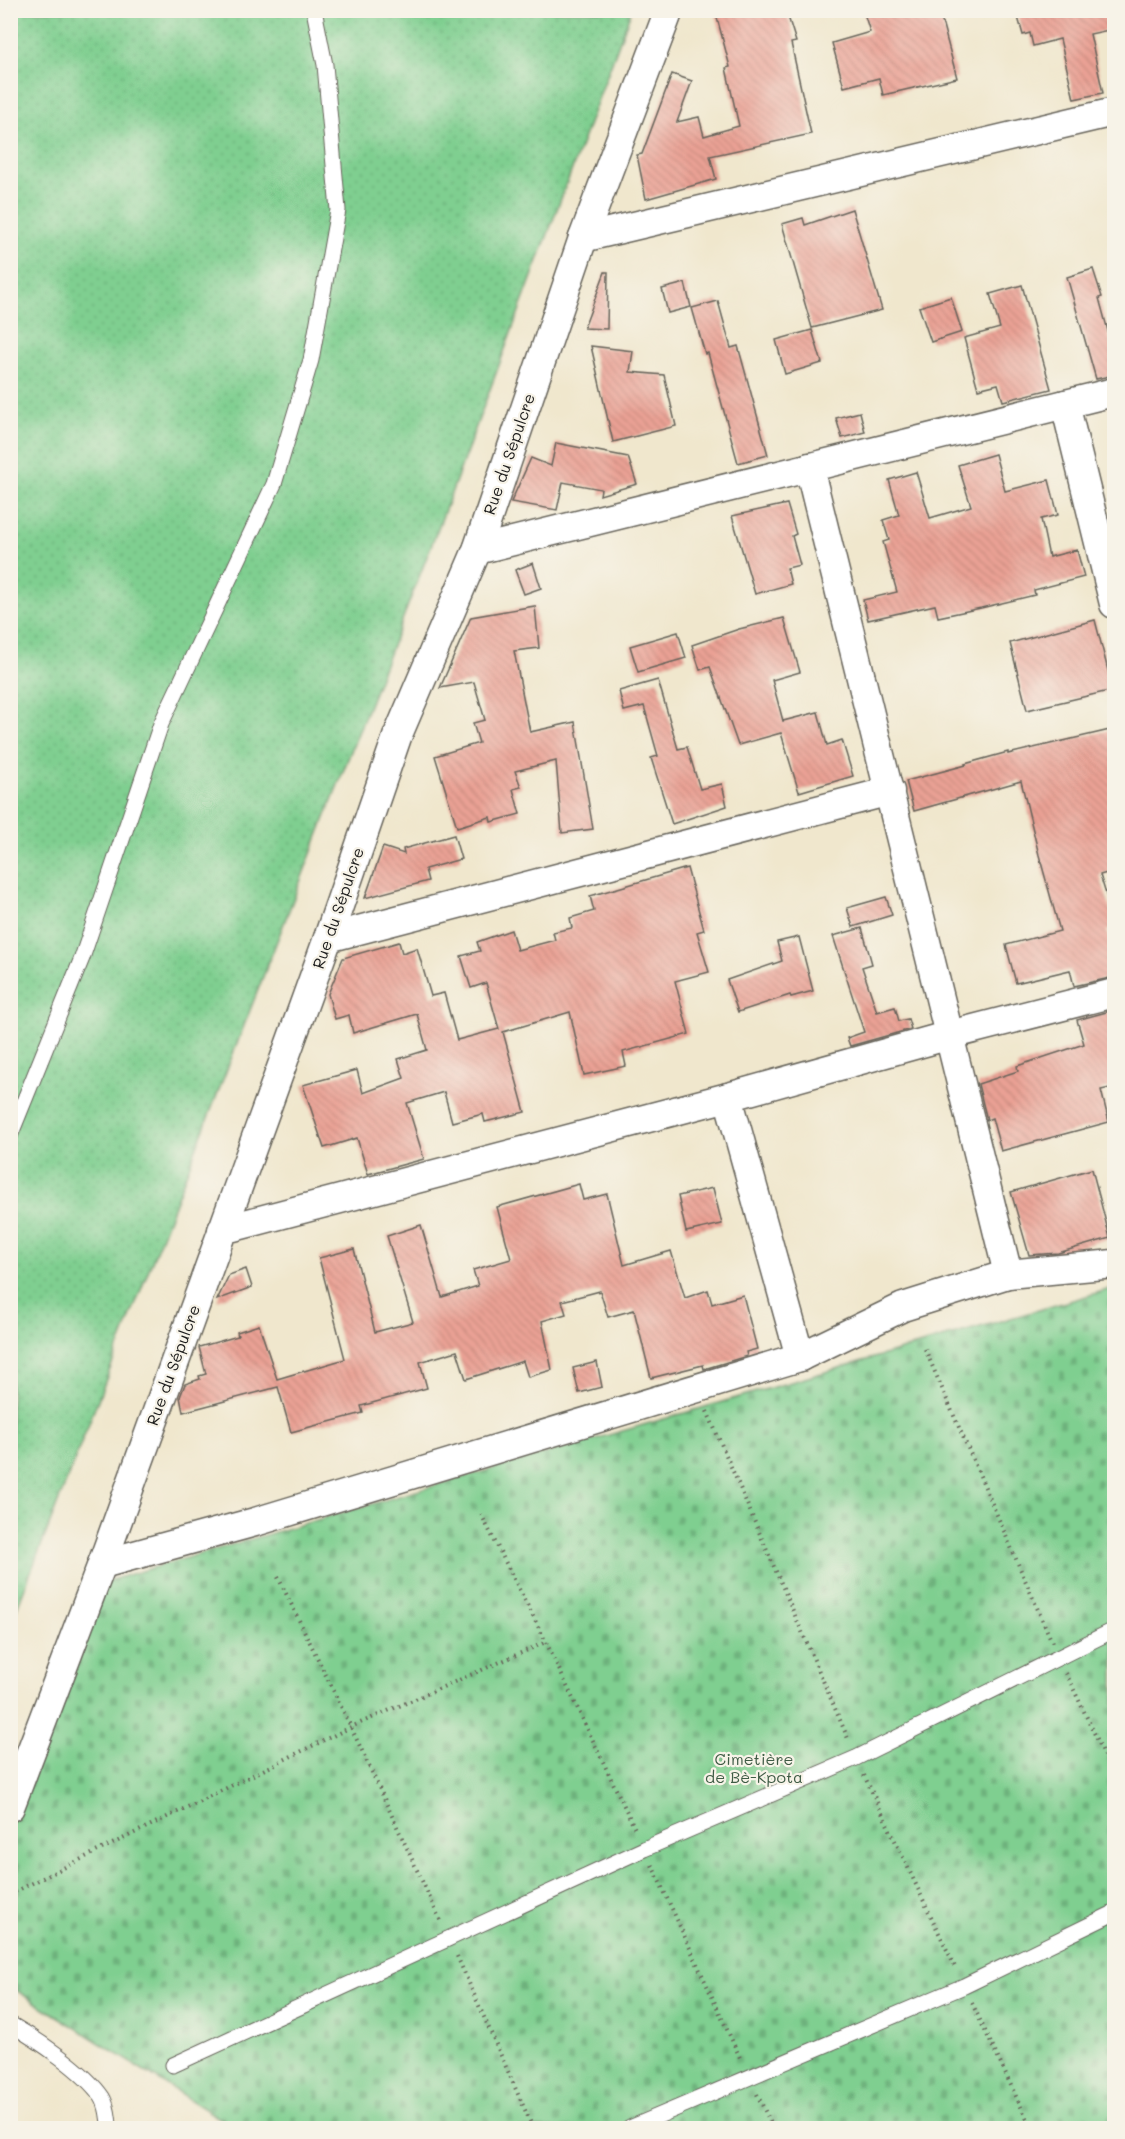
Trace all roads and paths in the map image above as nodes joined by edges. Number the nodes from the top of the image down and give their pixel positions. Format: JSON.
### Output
{"nodes":[{"id":1,"x":314,"y":10,"type":"edge"},
{"id":2,"x":669,"y":10,"type":"edge"},
{"id":3,"x":1114,"y":112,"type":"edge"},
{"id":4,"x":583,"y":238,"type":"junction"},
{"id":5,"x":1114,"y":392,"type":"edge"},
{"id":6,"x":1065,"y":404,"type":"junction"},
{"id":7,"x":809,"y":467,"type":"junction"},
{"id":8,"x":477,"y":550,"type":"junction"},
{"id":9,"x":1114,"y":604,"type":"edge"},
{"id":10,"x":890,"y":791,"type":"junction"},
{"id":11,"x":328,"y":938,"type":"junction"},
{"id":12,"x":1114,"y":993,"type":"edge"},
{"id":13,"x":950,"y":1035,"type":"junction"},
{"id":14,"x":728,"y":1097,"type":"junction"},
{"id":15,"x":10,"y":1136,"type":"edge"},
{"id":16,"x":222,"y":1230,"type":"junction"},
{"id":17,"x":1114,"y":1264,"type":"edge"},
{"id":18,"x":1008,"y":1274,"type":"junction"},
{"id":19,"x":926,"y":1348,"type":"dead end"},
{"id":20,"x":800,"y":1357,"type":"junction"},
{"id":21,"x":481,"y":1514,"type":"dead end"},
{"id":22,"x":102,"y":1564,"type":"junction"},
{"id":23,"x":278,"y":1577,"type":"dead end"},
{"id":24,"x":1114,"y":1630,"type":"edge"},
{"id":25,"x":546,"y":1642,"type":"junction"},
{"id":26,"x":1059,"y":1659,"type":"junction"},
{"id":27,"x":351,"y":1727,"type":"junction"},
{"id":28,"x":1114,"y":1775,"type":"edge"},
{"id":29,"x":10,"y":1807,"type":"edge"},
{"id":30,"x":644,"y":1849,"type":"junction"},
{"id":31,"x":10,"y":1893,"type":"edge"},
{"id":32,"x":1114,"y":1913,"type":"edge"},
{"id":33,"x":448,"y":1938,"type":"junction"},
{"id":34,"x":10,"y":2024,"type":"edge"},
{"id":35,"x":173,"y":2065,"type":"dead end"},
{"id":36,"x":750,"y":2079,"type":"junction"},
{"id":37,"x":109,"y":2128,"type":"edge"},
{"id":38,"x":533,"y":2128,"type":"edge"},
{"id":39,"x":630,"y":2128,"type":"edge"},
{"id":40,"x":773,"y":2128,"type":"edge"}],
"edges":[{"from":1,"to":15,"type":"lane"},
{"from":2,"to":4,"type":"street","name":"Rue du Sépulcre"},
{"from":3,"to":4,"type":"street"},
{"from":4,"to":8,"type":"street","name":"Rue du Sépulcre"},
{"from":5,"to":6,"type":"street"},
{"from":6,"to":7,"type":"street"},
{"from":6,"to":9,"type":"street"},
{"from":7,"to":8,"type":"street"},
{"from":7,"to":10,"type":"street"},
{"from":8,"to":11,"type":"street","name":"Rue du Sépulcre"},
{"from":10,"to":11,"type":"street"},
{"from":10,"to":13,"type":"street"},
{"from":11,"to":16,"type":"street","name":"Rue du Sépulcre"},
{"from":12,"to":13,"type":"street"},
{"from":13,"to":14,"type":"street"},
{"from":13,"to":18,"type":"street"},
{"from":14,"to":16,"type":"street"},
{"from":14,"to":20,"type":"street"},
{"from":16,"to":22,"type":"street","name":"Rue du Sépulcre"},
{"from":17,"to":18,"type":"street"},
{"from":18,"to":20,"type":"street"},
{"from":19,"to":26,"type":"path"},
{"from":20,"to":22,"type":"street"},
{"from":21,"to":25,"type":"path"},
{"from":22,"to":29,"type":"street","name":"Rue du Sépulcre"},
{"from":23,"to":27,"type":"path"},
{"from":24,"to":26,"type":"lane"},
{"from":25,"to":27,"type":"path"},
{"from":25,"to":30,"type":"path"},
{"from":26,"to":28,"type":"path"},
{"from":26,"to":30,"type":"lane"},
{"from":27,"to":31,"type":"path"},
{"from":27,"to":33,"type":"path"},
{"from":30,"to":33,"type":"lane"},
{"from":30,"to":36,"type":"path"},
{"from":32,"to":36,"type":"lane"},
{"from":33,"to":35,"type":"lane"},
{"from":33,"to":38,"type":"path"},
{"from":34,"to":37,"type":"lane"},
{"from":36,"to":39,"type":"lane"},
{"from":36,"to":40,"type":"path"}]}
